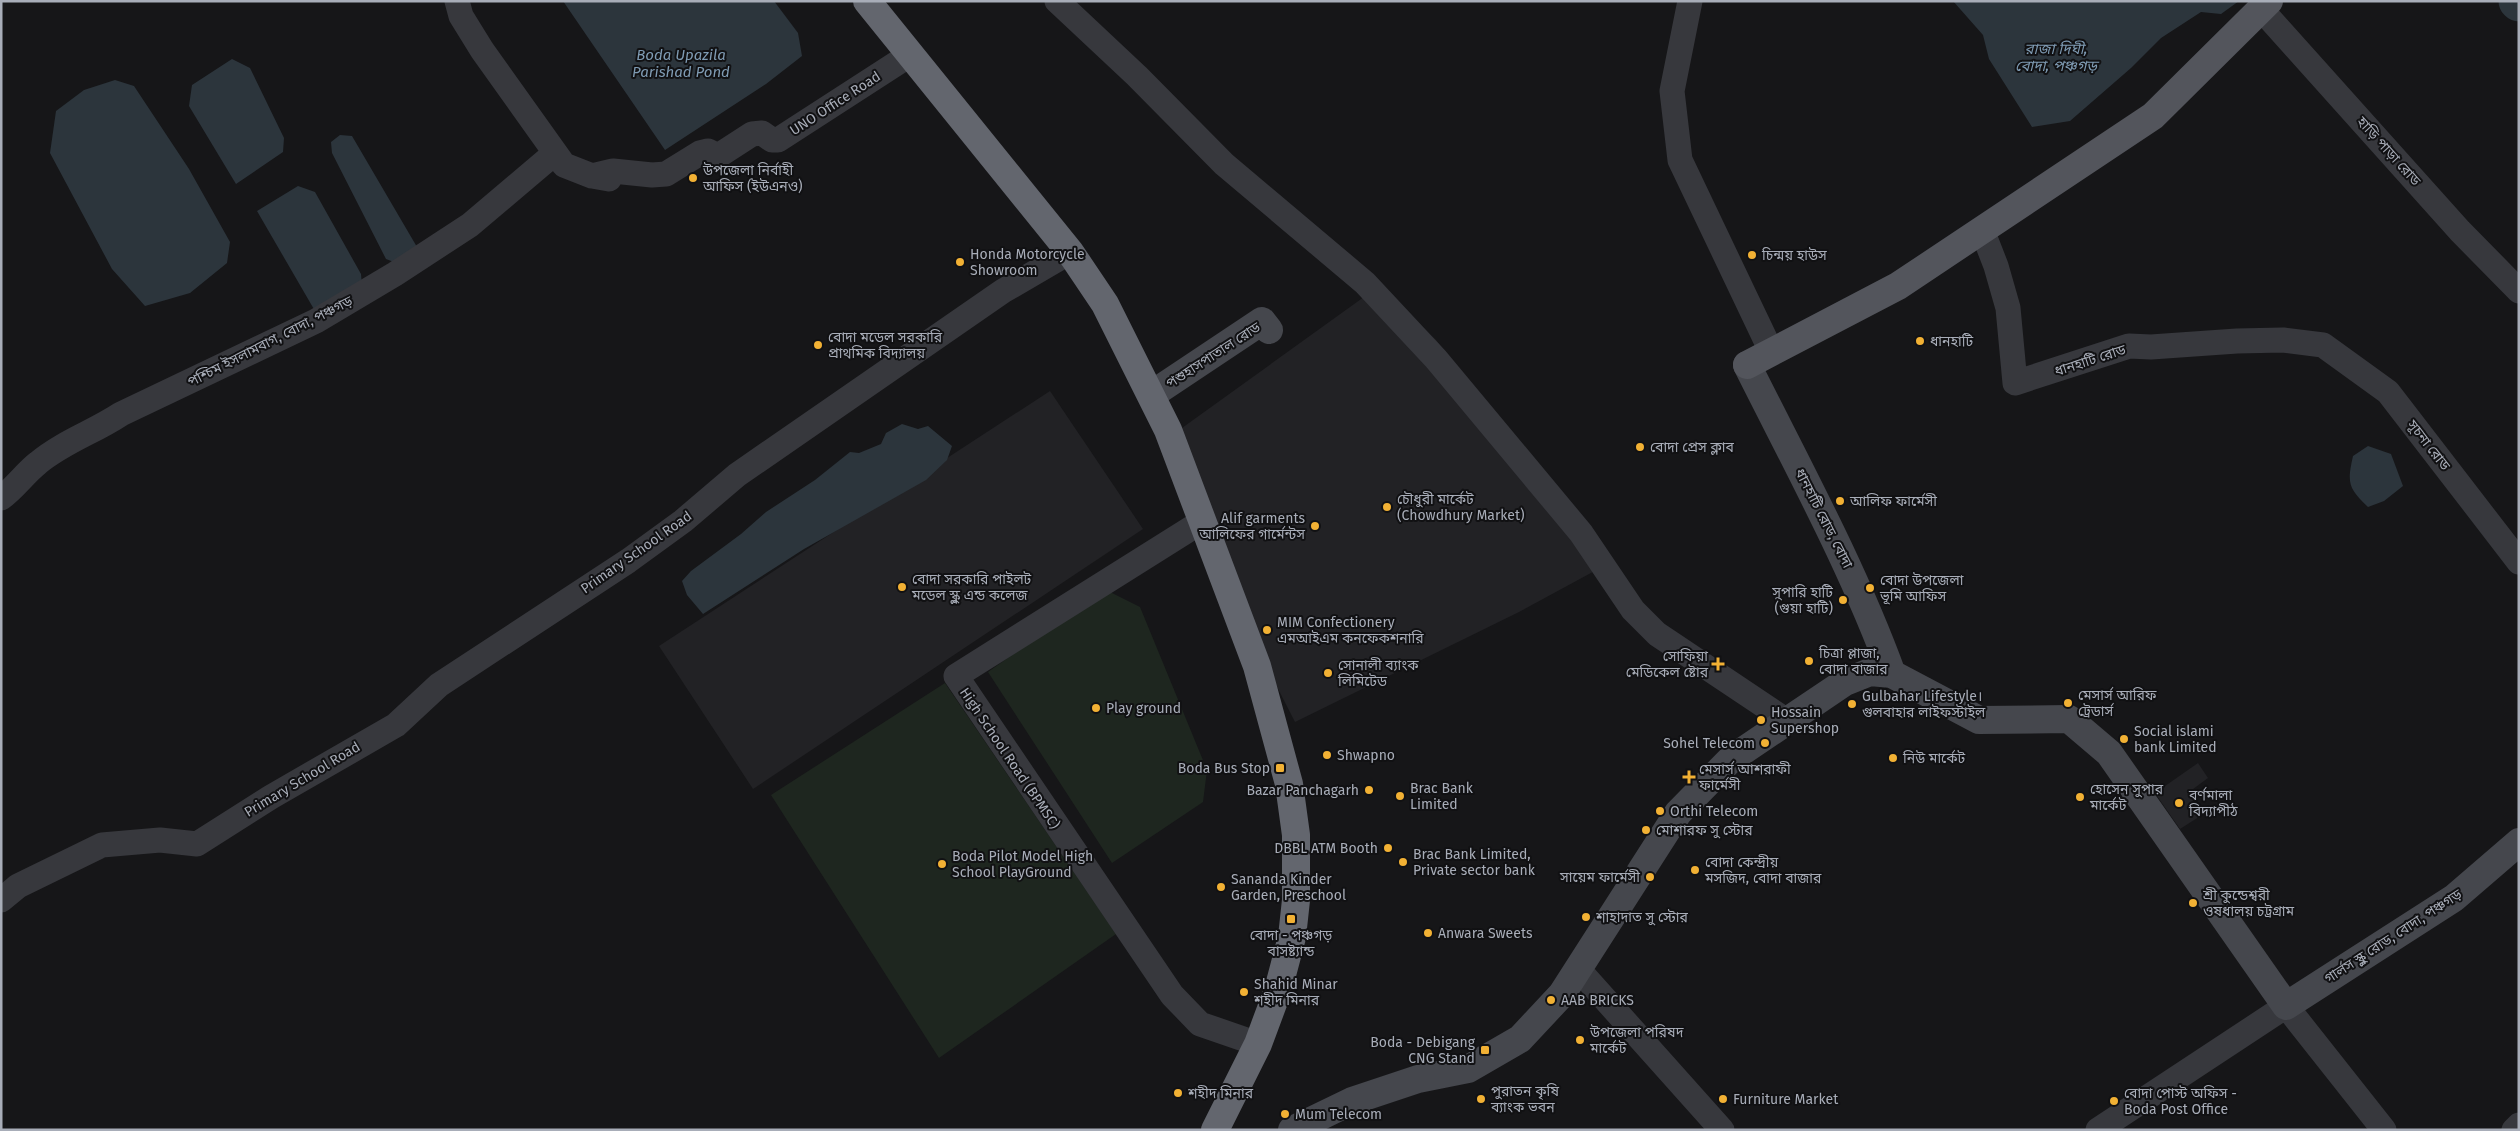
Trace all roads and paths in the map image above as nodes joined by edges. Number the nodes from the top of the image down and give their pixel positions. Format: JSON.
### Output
{"nodes":[{"id":1,"x":457,"y":1,"type":"edge"},
{"id":2,"x":867,"y":1,"type":"edge"},
{"id":3,"x":1057,"y":1,"type":"edge"},
{"id":4,"x":1690,"y":1,"type":"edge"},
{"id":5,"x":2265,"y":5,"type":"edge"},
{"id":6,"x":911,"y":54,"type":"junction"},
{"id":7,"x":555,"y":153,"type":"junction"},
{"id":8,"x":592,"y":176,"type":"junction"},
{"id":9,"x":644,"y":190,"type":"dead end"},
{"id":10,"x":1982,"y":230,"type":"junction"},
{"id":11,"x":1070,"y":252,"type":"junction"},
{"id":12,"x":2519,"y":291,"type":"edge"},
{"id":13,"x":1269,"y":330,"type":"dead end"},
{"id":14,"x":2323,"y":345,"type":"joint"},
{"id":15,"x":1771,"y":351,"type":"junction"},
{"id":16,"x":1748,"y":365,"type":"joint"},
{"id":17,"x":1154,"y":393,"type":"dead end"},
{"id":18,"x":1,"y":498,"type":"edge"},
{"id":19,"x":1201,"y":522,"type":"junction"},
{"id":20,"x":2519,"y":562,"type":"edge"},
{"id":21,"x":1892,"y":674,"type":"junction"},
{"id":22,"x":1787,"y":721,"type":"junction"},
{"id":23,"x":2519,"y":842,"type":"edge"},
{"id":24,"x":1,"y":900,"type":"edge"},
{"id":25,"x":1579,"y":970,"type":"junction"},
{"id":26,"x":2286,"y":1006,"type":"junction"},
{"id":27,"x":1258,"y":1044,"type":"junction"},
{"id":28,"x":2519,"y":1126,"type":"edge"},
{"id":29,"x":1215,"y":1130,"type":"edge"},
{"id":30,"x":1292,"y":1130,"type":"edge"},
{"id":31,"x":1722,"y":1130,"type":"edge"},
{"id":32,"x":2098,"y":1130,"type":"edge"},
{"id":33,"x":2384,"y":1130,"type":"edge"},
{"id":34,"x":2514,"y":1130,"type":"edge"}],
"edges":[{"from":1,"to":7,"type":"street"},
{"from":2,"to":6,"type":"highway"},
{"from":3,"to":22,"type":"street"},
{"from":4,"to":15,"type":"street"},
{"from":5,"to":10,"type":"main road"},
{"from":5,"to":12,"type":"street","name":"হাড়ি পাড়া রোড"},
{"from":6,"to":8,"type":"street","name":"UNO Office Road"},
{"from":6,"to":11,"type":"highway"},
{"from":7,"to":8,"type":"street"},
{"from":7,"to":18,"type":"street","name":"পশ্চিম ইসলামবাগ, বোদা, পঞ্চগড়"},
{"from":8,"to":9,"type":"street"},
{"from":10,"to":14,"type":"street","name":"ধানহাটি রোড"},
{"from":10,"to":15,"type":"main road"},
{"from":11,"to":19,"type":"highway"},
{"from":11,"to":24,"type":"street","name":"Primary School Road"},
{"from":13,"to":17,"type":"street","name":"পশুহাসপাতাল রোড"},
{"from":14,"to":20,"type":"street","name":"সূচনা রোড"},
{"from":15,"to":16,"type":"main road"},
{"from":16,"to":21,"type":"street","name":"ধানহাটি রোড, বোদা"},
{"from":19,"to":27,"type":"highway"},
{"from":19,"to":27,"type":"street","name":"High School Road (BPMSC)"},
{"from":21,"to":22,"type":"street"},
{"from":21,"to":26,"type":"street"},
{"from":22,"to":25,"type":"street"},
{"from":23,"to":26,"type":"street","name":"গার্লস স্কুল রোড, বোদা, পঞ্চগড়"},
{"from":25,"to":30,"type":"street"},
{"from":25,"to":31,"type":"street"},
{"from":26,"to":32,"type":"street"},
{"from":26,"to":33,"type":"street"},
{"from":27,"to":29,"type":"highway"},
{"from":28,"to":34,"type":"street"}]}
